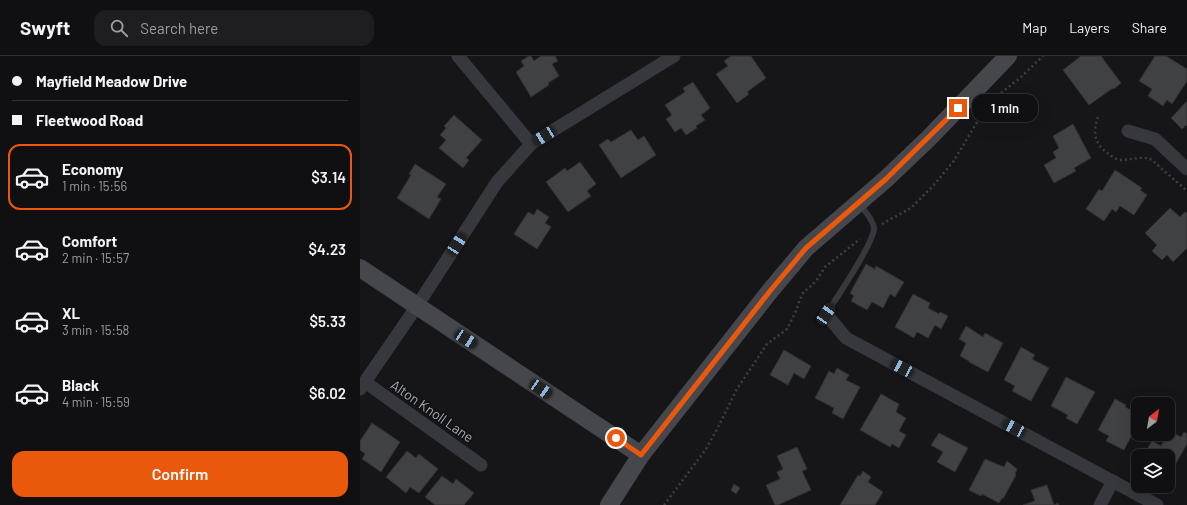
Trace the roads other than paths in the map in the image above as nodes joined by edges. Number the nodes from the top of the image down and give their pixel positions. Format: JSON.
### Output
{"nodes":[{"id":1,"x":458,"y":56,"type":"edge"},
{"id":2,"x":674,"y":56,"type":"edge"},
{"id":3,"x":1008,"y":56,"type":"edge"},
{"id":4,"x":1128,"y":130,"type":"dead end"},
{"id":5,"x":532,"y":144,"type":"junction"},
{"id":6,"x":1187,"y":169,"type":"edge"},
{"id":7,"x":858,"y":203,"type":"junction"},
{"id":8,"x":360,"y":268,"type":"edge"},
{"id":9,"x":417,"y":306,"type":"junction"},
{"id":10,"x":826,"y":314,"type":"joint"},
{"id":11,"x":362,"y":386,"type":"edge"},
{"id":12,"x":641,"y":455,"type":"junction"},
{"id":13,"x":481,"y":465,"type":"dead end"},
{"id":14,"x":1113,"y":481,"type":"junction"},
{"id":15,"x":609,"y":505,"type":"edge"},
{"id":16,"x":1100,"y":505,"type":"edge"},
{"id":17,"x":1157,"y":505,"type":"edge"}],
"edges":[{"from":1,"to":5,"type":"street"},
{"from":2,"to":5,"type":"street"},
{"from":3,"to":7,"type":"main road"},
{"from":4,"to":6,"type":"street"},
{"from":5,"to":9,"type":"street"},
{"from":7,"to":10,"type":"lane"},
{"from":7,"to":12,"type":"main road"},
{"from":8,"to":9,"type":"main road"},
{"from":9,"to":11,"type":"street"},
{"from":9,"to":12,"type":"main road"},
{"from":10,"to":14,"type":"street"},
{"from":11,"to":13,"type":"street","name":"Alton Knoll Lane"},
{"from":12,"to":15,"type":"main road"},
{"from":14,"to":16,"type":"street"},
{"from":14,"to":17,"type":"street"}]}
